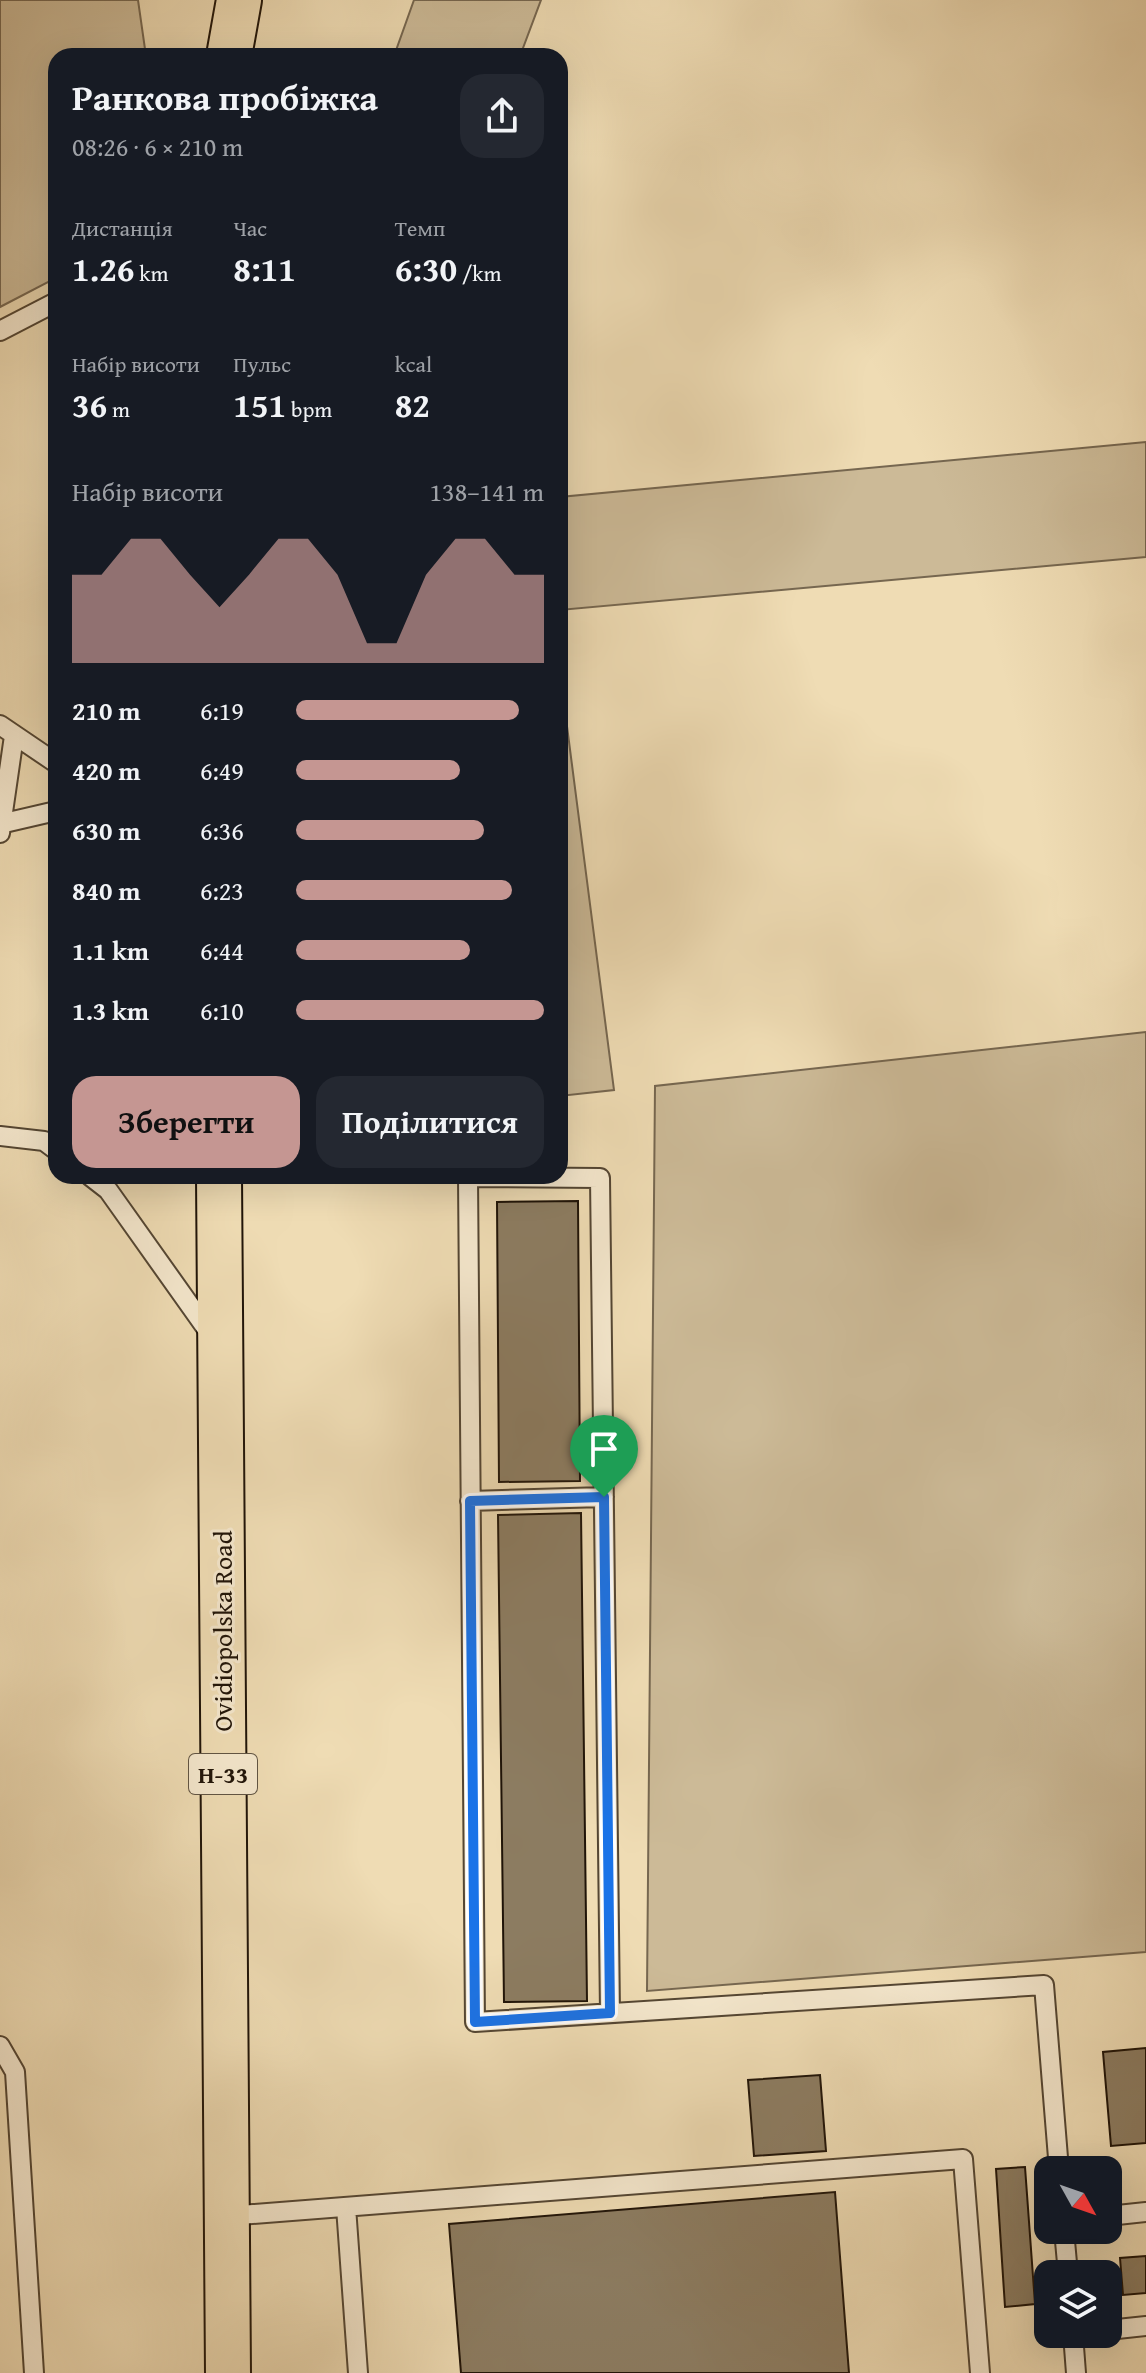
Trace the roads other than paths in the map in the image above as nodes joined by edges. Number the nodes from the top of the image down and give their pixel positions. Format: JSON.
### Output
{"nodes":[{"id":1,"x":239,"y":0,"type":"edge"},
{"id":2,"x":230,"y":48,"type":"edge"},
{"id":3,"x":48,"y":306,"type":"edge"},
{"id":4,"x":0,"y":331,"type":"edge"},
{"id":5,"x":7,"y":731,"type":"edge"},
{"id":6,"x":48,"y":758,"type":"edge"},
{"id":7,"x":48,"y":813,"type":"edge"},
{"id":8,"x":1,"y":827,"type":"edge"},
{"id":9,"x":0,"y":1136,"type":"edge"},
{"id":10,"x":48,"y":1142,"type":"edge"},
{"id":11,"x":568,"y":1178,"type":"edge"},
{"id":12,"x":100,"y":1184,"type":"edge"},
{"id":13,"x":219,"y":1184,"type":"edge"},
{"id":14,"x":468,"y":1184,"type":"edge"},
{"id":15,"x":220,"y":1348,"type":"junction"},
{"id":16,"x":604,"y":1497,"type":"junction"},
{"id":17,"x":470,"y":1501,"type":"junction"},
{"id":18,"x":610,"y":2013,"type":"junction"},
{"id":19,"x":0,"y":2046,"type":"edge"},
{"id":20,"x":1058,"y":2156,"type":"edge"},
{"id":21,"x":346,"y":2207,"type":"junction"},
{"id":22,"x":1146,"y":2212,"type":"edge"},
{"id":23,"x":1122,"y":2215,"type":"edge"},
{"id":24,"x":227,"y":2216,"type":"junction"},
{"id":25,"x":1146,"y":2326,"type":"edge"},
{"id":26,"x":1122,"y":2329,"type":"edge"},
{"id":27,"x":1074,"y":2348,"type":"edge"},
{"id":28,"x":34,"y":2373,"type":"edge"},
{"id":29,"x":228,"y":2373,"type":"edge"},
{"id":30,"x":358,"y":2373,"type":"edge"},
{"id":31,"x":980,"y":2373,"type":"edge"},
{"id":32,"x":1076,"y":2373,"type":"edge"}],
"edges":[{"from":1,"to":2,"type":"main road"},
{"from":3,"to":4,"type":"lane"},
{"from":5,"to":6,"type":"lane"},
{"from":5,"to":8,"type":"lane"},
{"from":7,"to":8,"type":"lane"},
{"from":9,"to":10,"type":"lane"},
{"from":11,"to":16,"type":"lane"},
{"from":12,"to":15,"type":"lane"},
{"from":13,"to":15,"type":"main road","name":"Ovidiopolska Road","number":"Н-33"},
{"from":14,"to":17,"type":"lane"},
{"from":15,"to":24,"type":"main road","name":"Ovidiopolska Road","number":"Н-33"},
{"from":16,"to":17,"type":"lane"},
{"from":16,"to":18,"type":"lane"},
{"from":17,"to":18,"type":"lane"},
{"from":18,"to":20,"type":"lane"},
{"from":19,"to":28,"type":"lane"},
{"from":21,"to":24,"type":"lane"},
{"from":21,"to":30,"type":"lane"},
{"from":21,"to":31,"type":"lane"},
{"from":22,"to":23,"type":"lane"},
{"from":24,"to":29,"type":"main road","name":"Ovidiopolska Road","number":"Н-33"},
{"from":25,"to":26,"type":"lane"},
{"from":27,"to":32,"type":"lane"}]}
